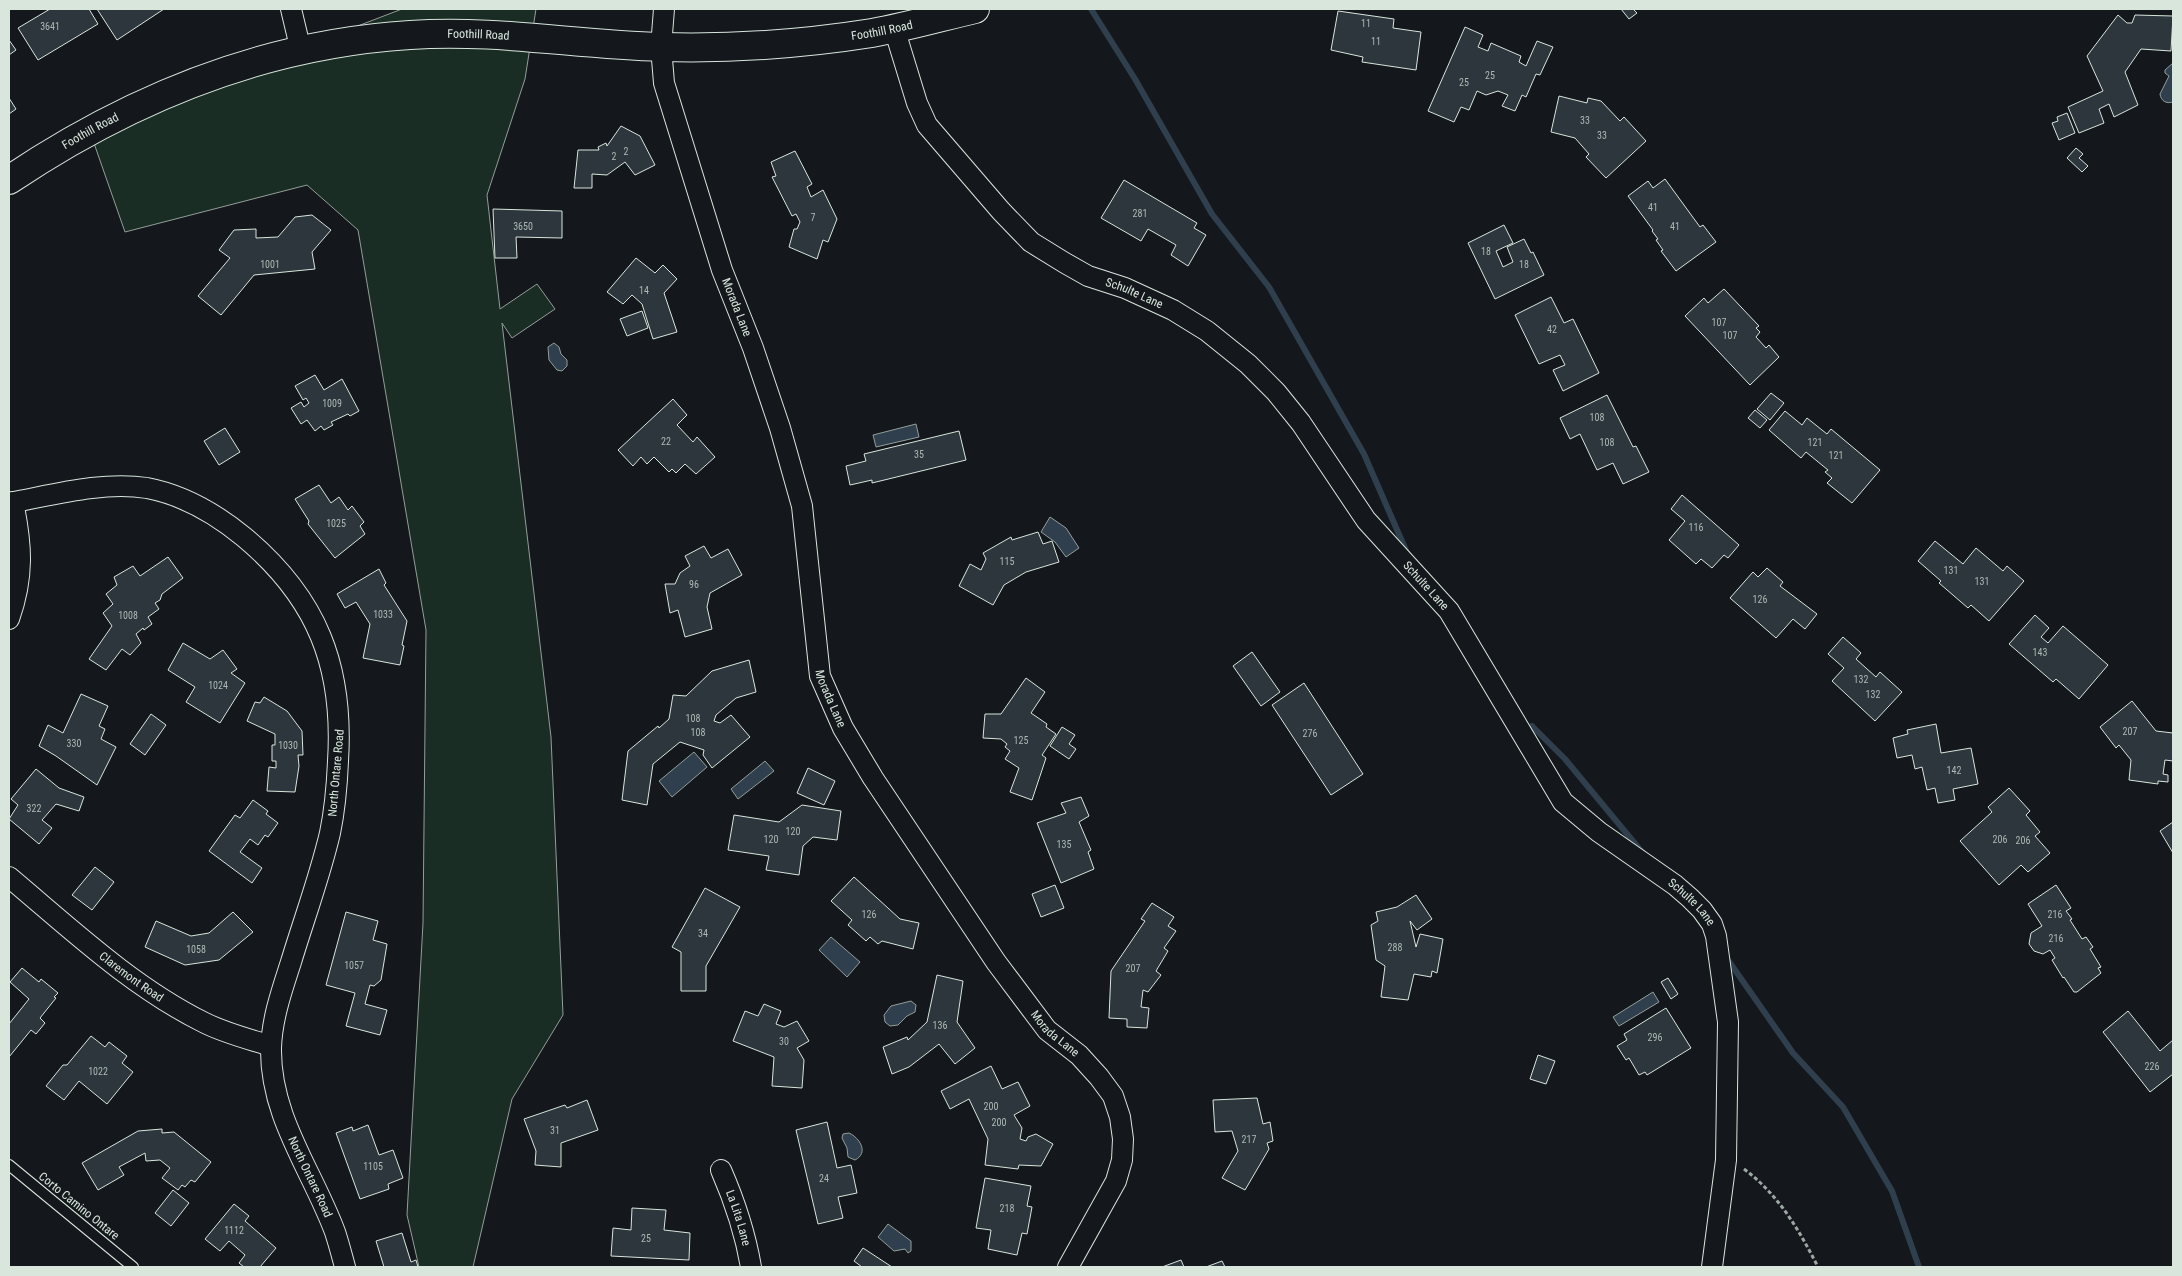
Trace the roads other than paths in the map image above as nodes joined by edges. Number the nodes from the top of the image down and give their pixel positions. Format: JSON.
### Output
{"nodes":[{"id":1,"x":291,"y":9,"type":"edge"},
{"id":2,"x":664,"y":9,"type":"edge"},
{"id":3,"x":975,"y":9,"type":"edge"},
{"id":4,"x":894,"y":28,"type":"junction"},
{"id":5,"x":661,"y":47,"type":"junction"},
{"id":6,"x":301,"y":51,"type":"junction"},
{"id":7,"x":9,"y":180,"type":"edge"},
{"id":8,"x":11,"y":503,"type":"edge"},
{"id":9,"x":9,"y":619,"type":"edge"},
{"id":10,"x":9,"y":878,"type":"edge"},
{"id":11,"x":271,"y":1046,"type":"junction"},
{"id":12,"x":9,"y":1165,"type":"edge"},
{"id":13,"x":721,"y":1170,"type":"dead end"},
{"id":14,"x":133,"y":1267,"type":"edge"},
{"id":15,"x":345,"y":1267,"type":"edge"},
{"id":16,"x":751,"y":1267,"type":"edge"},
{"id":17,"x":1068,"y":1267,"type":"edge"},
{"id":18,"x":1712,"y":1267,"type":"edge"}],
"edges":[{"from":1,"to":6,"type":"street"},
{"from":2,"to":5,"type":"street","name":"Morada Lane"},
{"from":3,"to":4,"type":"main road","name":"Foothill Road"},
{"from":4,"to":5,"type":"main road","name":"Foothill Road"},
{"from":4,"to":18,"type":"street","name":"Schulte Lane"},
{"from":5,"to":6,"type":"main road","name":"Foothill Road"},
{"from":5,"to":17,"type":"street","name":"Morada Lane"},
{"from":6,"to":7,"type":"main road","name":"Foothill Road"},
{"from":8,"to":9,"type":"street"},
{"from":8,"to":11,"type":"street","name":"North Ontare Road"},
{"from":10,"to":11,"type":"street","name":"Claremont Road"},
{"from":11,"to":15,"type":"street","name":"North Ontare Road"},
{"from":12,"to":14,"type":"lane","name":"Corto Camino Ontare"},
{"from":13,"to":16,"type":"street","name":"La Lita Lane"}]}
